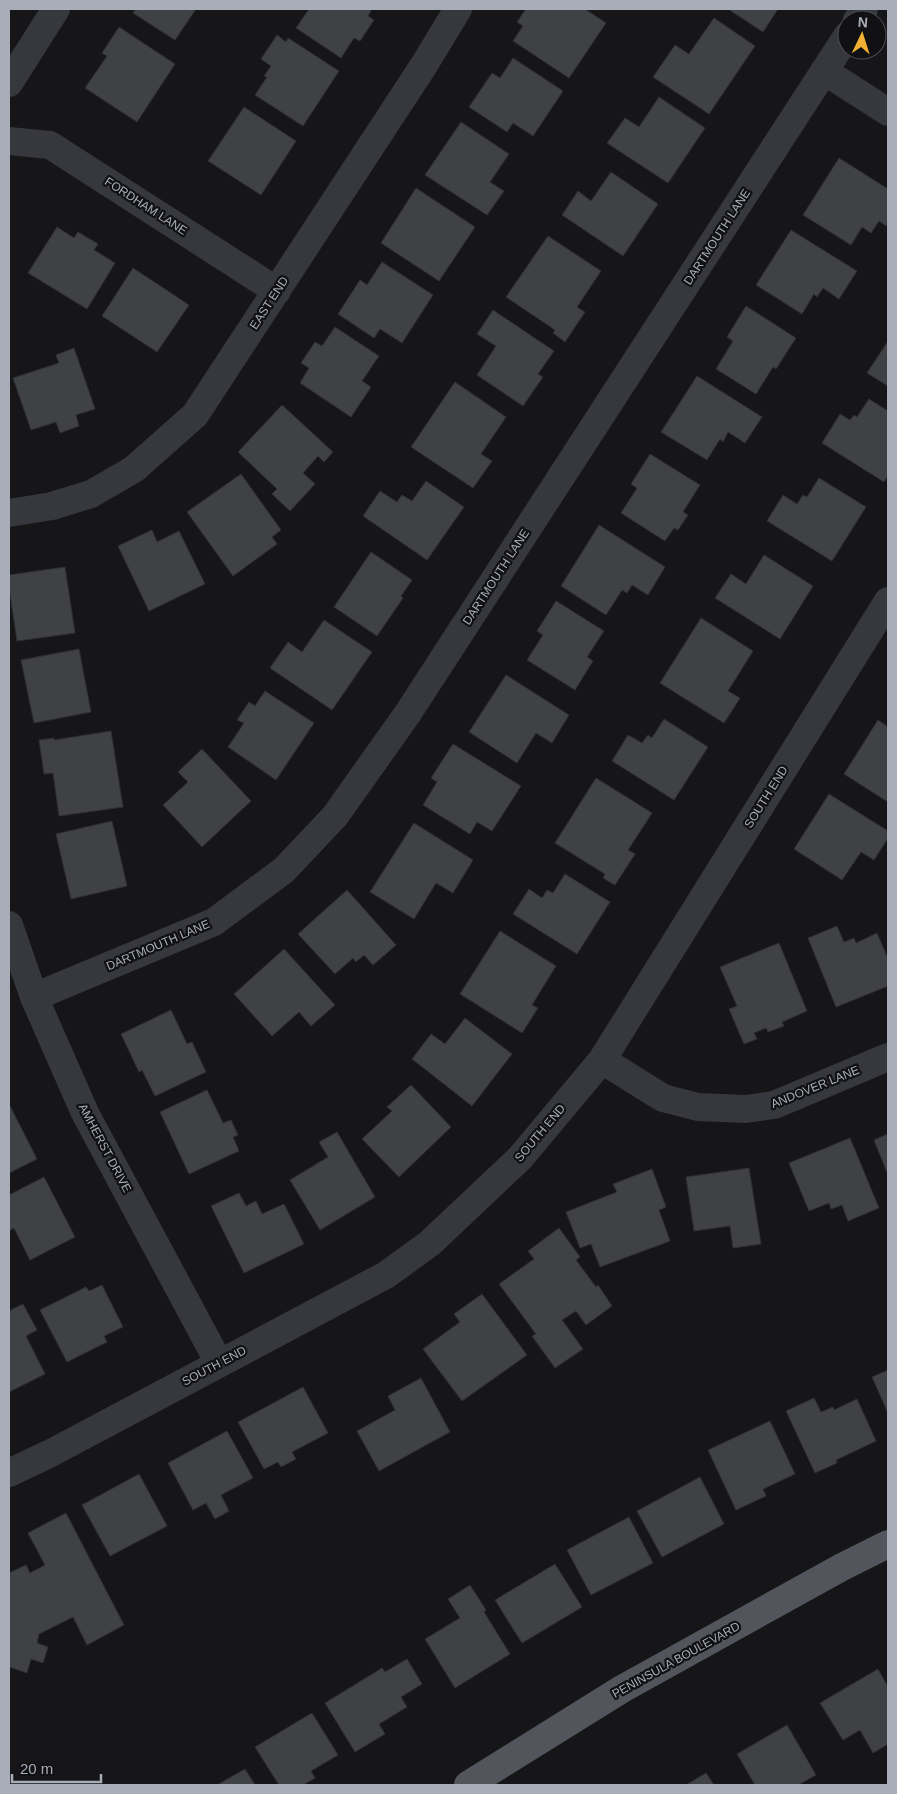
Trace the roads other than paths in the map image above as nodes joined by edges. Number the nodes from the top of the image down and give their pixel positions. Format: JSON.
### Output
{"nodes":[{"id":1,"x":56,"y":9,"type":"edge"},
{"id":2,"x":458,"y":9,"type":"edge"},
{"id":3,"x":837,"y":51,"type":"edge"},
{"id":4,"x":824,"y":71,"type":"junction"},
{"id":5,"x":9,"y":82,"type":"edge"},
{"id":6,"x":888,"y":112,"type":"edge"},
{"id":7,"x":9,"y":141,"type":"edge"},
{"id":8,"x":277,"y":291,"type":"junction"},
{"id":9,"x":9,"y":513,"type":"edge"},
{"id":10,"x":888,"y":601,"type":"edge"},
{"id":11,"x":9,"y":926,"type":"edge"},
{"id":12,"x":34,"y":998,"type":"junction"},
{"id":13,"x":888,"y":1057,"type":"edge"},
{"id":14,"x":602,"y":1060,"type":"junction"},
{"id":15,"x":219,"y":1363,"type":"junction"},
{"id":16,"x":9,"y":1473,"type":"edge"},
{"id":17,"x":888,"y":1544,"type":"edge"},
{"id":18,"x":468,"y":1785,"type":"edge"}],
"edges":[{"from":1,"to":5,"type":"street"},
{"from":2,"to":8,"type":"street","name":"EAST END"},
{"from":3,"to":4,"type":"street","name":"DARTMOUTH LANE"},
{"from":4,"to":6,"type":"street"},
{"from":4,"to":12,"type":"street","name":"DARTMOUTH LANE"},
{"from":7,"to":8,"type":"street","name":"FORDHAM LANE"},
{"from":8,"to":9,"type":"street","name":"EAST END"},
{"from":10,"to":14,"type":"street","name":"SOUTH END"},
{"from":11,"to":12,"type":"street","name":"AMHERST DRIVE"},
{"from":12,"to":15,"type":"street","name":"AMHERST DRIVE"},
{"from":13,"to":14,"type":"street","name":"ANDOVER LANE"},
{"from":14,"to":15,"type":"street","name":"SOUTH END"},
{"from":15,"to":16,"type":"street","name":"SOUTH END"},
{"from":17,"to":18,"type":"main road","name":"PENINSULA BOULEVARD"}]}
